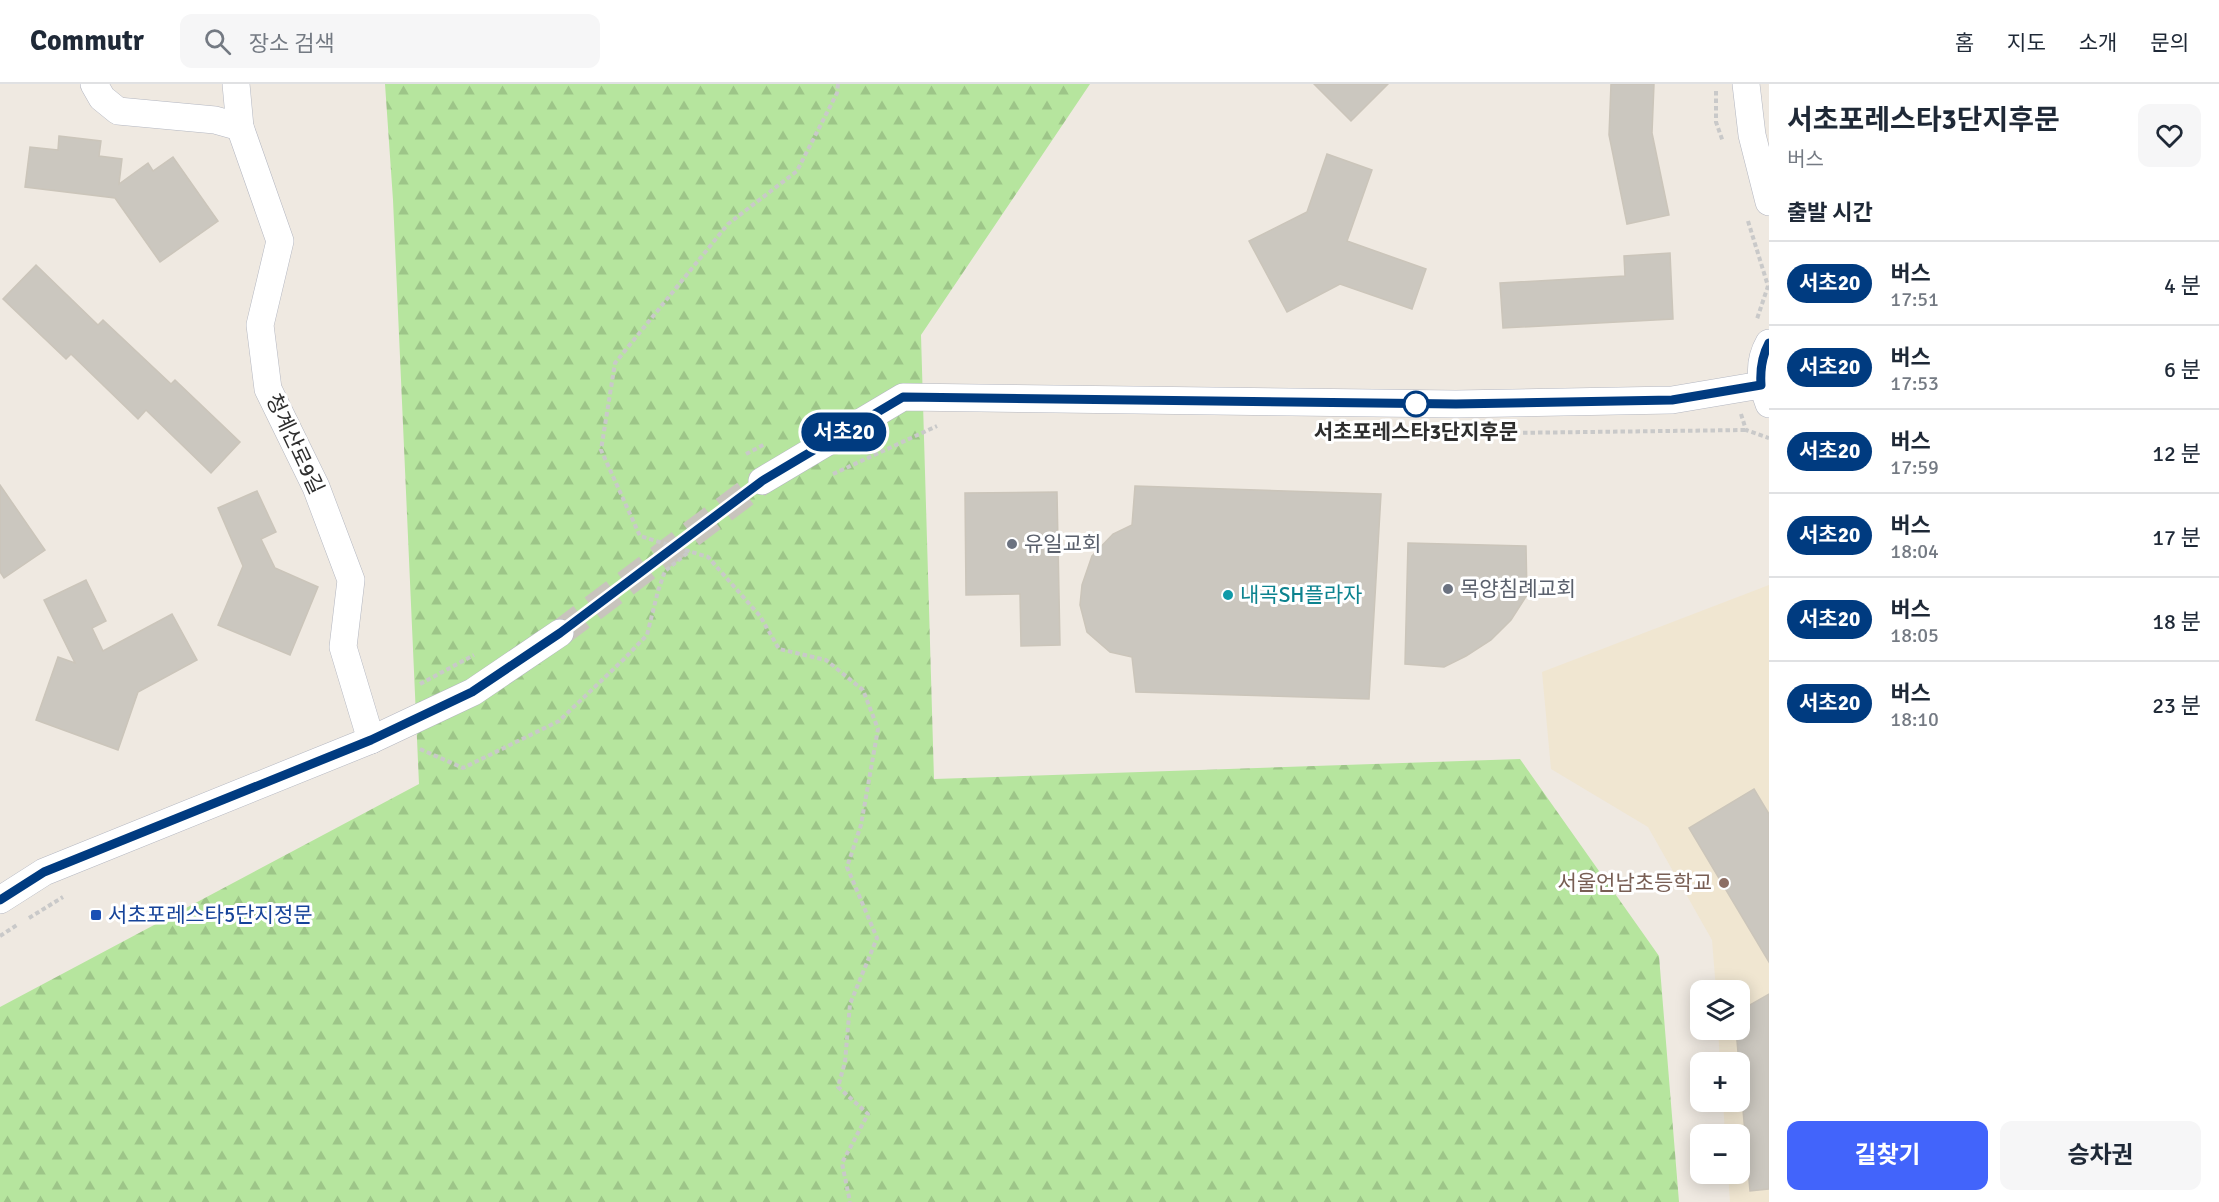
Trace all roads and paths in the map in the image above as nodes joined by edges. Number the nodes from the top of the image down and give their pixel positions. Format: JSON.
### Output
{"nodes":[{"id":1,"x":94,"y":84,"type":"edge"},
{"id":2,"x":236,"y":84,"type":"edge"},
{"id":3,"x":838,"y":84,"type":"edge"},
{"id":4,"x":1716,"y":84,"type":"edge"},
{"id":5,"x":1746,"y":84,"type":"edge"},
{"id":6,"x":240,"y":127,"type":"junction"},
{"id":7,"x":1723,"y":144,"type":"dead end"},
{"id":8,"x":1769,"y":202,"type":"edge"},
{"id":9,"x":1747,"y":220,"type":"dead end"},
{"id":10,"x":1762,"y":333,"type":"edge"},
{"id":11,"x":1734,"y":390,"type":"junction"},
{"id":12,"x":1765,"y":395,"type":"edge"},
{"id":13,"x":937,"y":426,"type":"dead end"},
{"id":14,"x":1746,"y":430,"type":"junction"},
{"id":15,"x":1500,"y":433,"type":"dead end"},
{"id":16,"x":1769,"y":438,"type":"edge"},
{"id":17,"x":831,"y":475,"type":"dead end"},
{"id":18,"x":762,"y":481,"type":"tunnel mouth"},
{"id":19,"x":690,"y":551,"type":"junction"},
{"id":20,"x":560,"y":633,"type":"tunnel mouth"},
{"id":21,"x":371,"y":740,"type":"junction"},
{"id":22,"x":419,"y":748,"type":"dead end"},
{"id":23,"x":0,"y":900,"type":"edge"},
{"id":24,"x":850,"y":1202,"type":"edge"}],
"edges":[{"from":1,"to":6,"type":"street"},
{"from":2,"to":6,"type":"street","name":"청계산로9길"},
{"from":3,"to":19,"type":"path"},
{"from":4,"to":7,"type":"path"},
{"from":5,"to":8,"type":"street"},
{"from":6,"to":21,"type":"street","name":"청계산로9길"},
{"from":9,"to":10,"type":"path"},
{"from":10,"to":12,"type":"street"},
{"from":11,"to":12,"type":"street"},
{"from":11,"to":14,"type":"path"},
{"from":11,"to":18,"type":"street"},
{"from":13,"to":17,"type":"path"},
{"from":14,"to":15,"type":"path"},
{"from":14,"to":16,"type":"path"},
{"from":19,"to":22,"type":"path"},
{"from":19,"to":24,"type":"path"},
{"from":20,"to":21,"type":"street"},
{"from":21,"to":23,"type":"street"}]}
